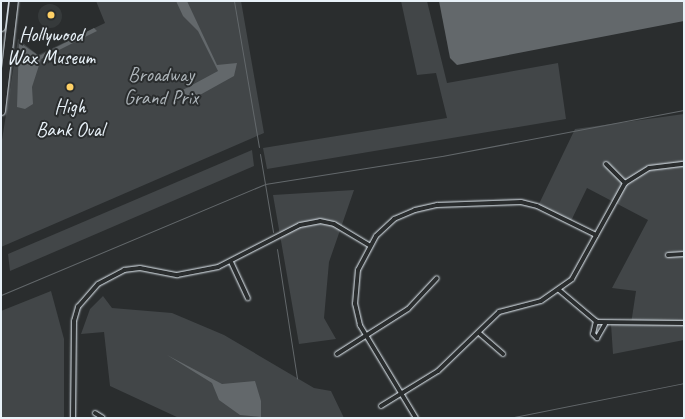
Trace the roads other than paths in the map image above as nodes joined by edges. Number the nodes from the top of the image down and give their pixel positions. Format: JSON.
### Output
{"nodes":[{"id":1,"x":4,"y":1,"type":"edge"},
{"id":2,"x":14,"y":1,"type":"edge"},
{"id":3,"x":1,"y":28,"type":"edge"},
{"id":4,"x":1,"y":111,"type":"edge"},
{"id":5,"x":606,"y":164,"type":"dead end"},
{"id":6,"x":684,"y":164,"type":"edge"},
{"id":7,"x":625,"y":183,"type":"junction"},
{"id":8,"x":596,"y":235,"type":"junction"},
{"id":9,"x":369,"y":245,"type":"junction"},
{"id":10,"x":684,"y":254,"type":"edge"},
{"id":11,"x":668,"y":255,"type":"dead end"},
{"id":12,"x":231,"y":262,"type":"junction"},
{"id":13,"x":437,"y":278,"type":"dead end"},
{"id":14,"x":558,"y":290,"type":"junction"},
{"id":15,"x":248,"y":298,"type":"dead end"},
{"id":16,"x":596,"y":321,"type":"junction"},
{"id":17,"x":684,"y":323,"type":"edge"},
{"id":18,"x":605,"y":324,"type":"junction"},
{"id":19,"x":479,"y":333,"type":"junction"},
{"id":20,"x":366,"y":336,"type":"junction"},
{"id":21,"x":337,"y":354,"type":"dead end"},
{"id":22,"x":503,"y":354,"type":"dead end"},
{"id":23,"x":403,"y":393,"type":"junction"},
{"id":24,"x":380,"y":406,"type":"dead end"},
{"id":25,"x":95,"y":413,"type":"dead end"},
{"id":26,"x":73,"y":418,"type":"edge"},
{"id":27,"x":102,"y":418,"type":"edge"},
{"id":28,"x":416,"y":418,"type":"edge"}],
"edges":[{"from":1,"to":3,"type":"highway"},
{"from":2,"to":4,"type":"highway"},
{"from":5,"to":7,"type":"street"},
{"from":6,"to":7,"type":"street"},
{"from":7,"to":8,"type":"street"},
{"from":8,"to":9,"type":"street"},
{"from":8,"to":14,"type":"street"},
{"from":9,"to":12,"type":"street"},
{"from":9,"to":20,"type":"street"},
{"from":10,"to":11,"type":"street"},
{"from":12,"to":15,"type":"street"},
{"from":12,"to":26,"type":"street"},
{"from":13,"to":20,"type":"street"},
{"from":14,"to":16,"type":"street"},
{"from":14,"to":19,"type":"street"},
{"from":16,"to":18,"type":"street"},
{"from":16,"to":18,"type":"street"},
{"from":17,"to":18,"type":"street"},
{"from":19,"to":22,"type":"street"},
{"from":19,"to":23,"type":"street"},
{"from":20,"to":21,"type":"street"},
{"from":20,"to":23,"type":"street"},
{"from":23,"to":24,"type":"street"},
{"from":23,"to":28,"type":"street"},
{"from":25,"to":27,"type":"street"}]}
